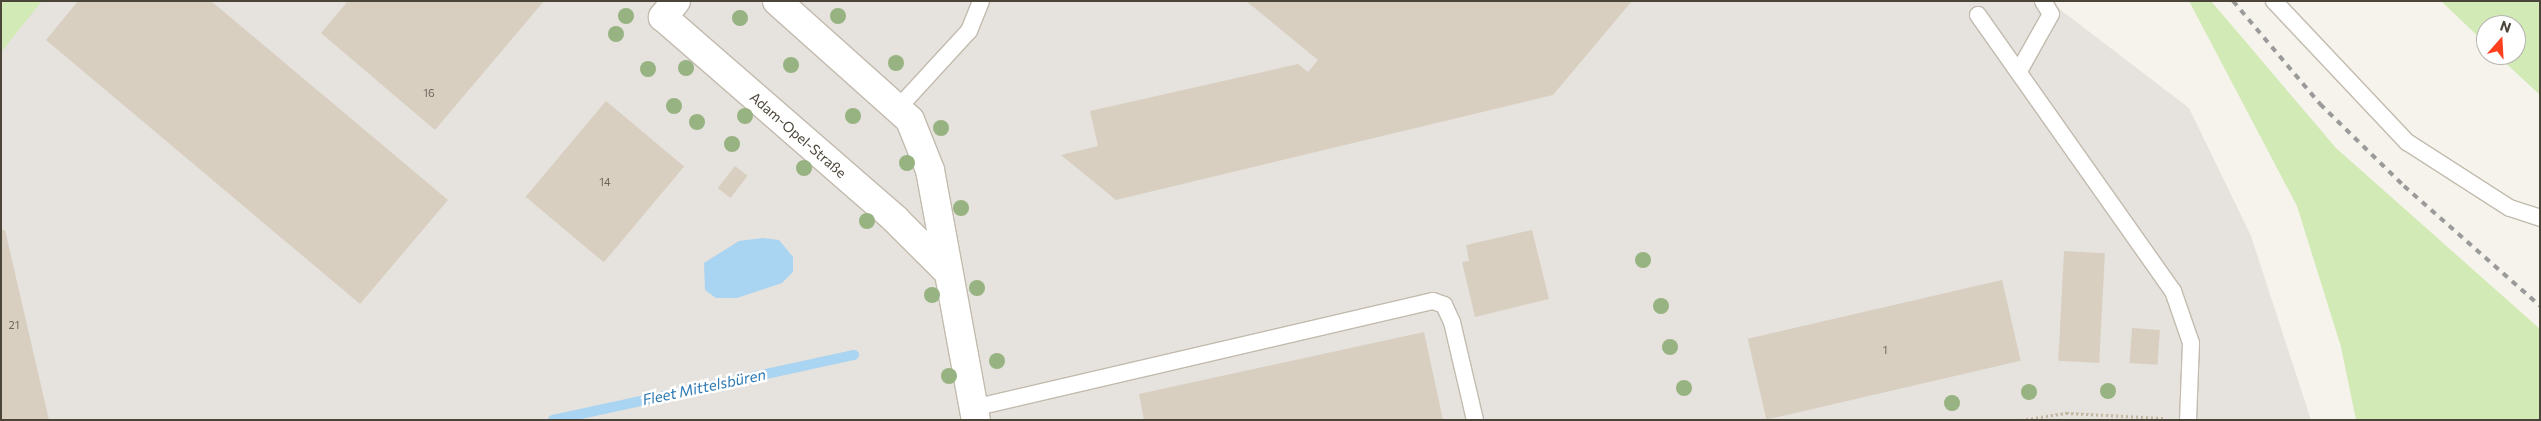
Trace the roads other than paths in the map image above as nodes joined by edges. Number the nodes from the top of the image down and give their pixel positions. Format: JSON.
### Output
{"nodes":[{"id":1,"x":676,"y":1,"type":"edge"},
{"id":2,"x":777,"y":1,"type":"edge"},
{"id":3,"x":981,"y":1,"type":"edge"},
{"id":4,"x":2043,"y":1,"type":"edge"},
{"id":5,"x":2274,"y":1,"type":"edge"},
{"id":6,"x":1978,"y":15,"type":"dead end"},
{"id":7,"x":2019,"y":70,"type":"junction"},
{"id":8,"x":899,"y":107,"type":"junction"},
{"id":9,"x":2540,"y":218,"type":"edge"},
{"id":10,"x":946,"y":270,"type":"junction"},
{"id":11,"x":975,"y":414,"type":"edge"},
{"id":12,"x":2188,"y":419,"type":"edge"},
{"id":13,"x":1475,"y":420,"type":"edge"}],
"edges":[{"from":1,"to":10,"type":"street","name":"Adam-Opel-Straße"},
{"from":2,"to":8,"type":"street"},
{"from":3,"to":8,"type":"lane"},
{"from":4,"to":7,"type":"lane"},
{"from":5,"to":9,"type":"lane"},
{"from":6,"to":7,"type":"lane"},
{"from":7,"to":12,"type":"lane"},
{"from":8,"to":10,"type":"street"},
{"from":10,"to":11,"type":"street"},
{"from":11,"to":13,"type":"lane"}]}
